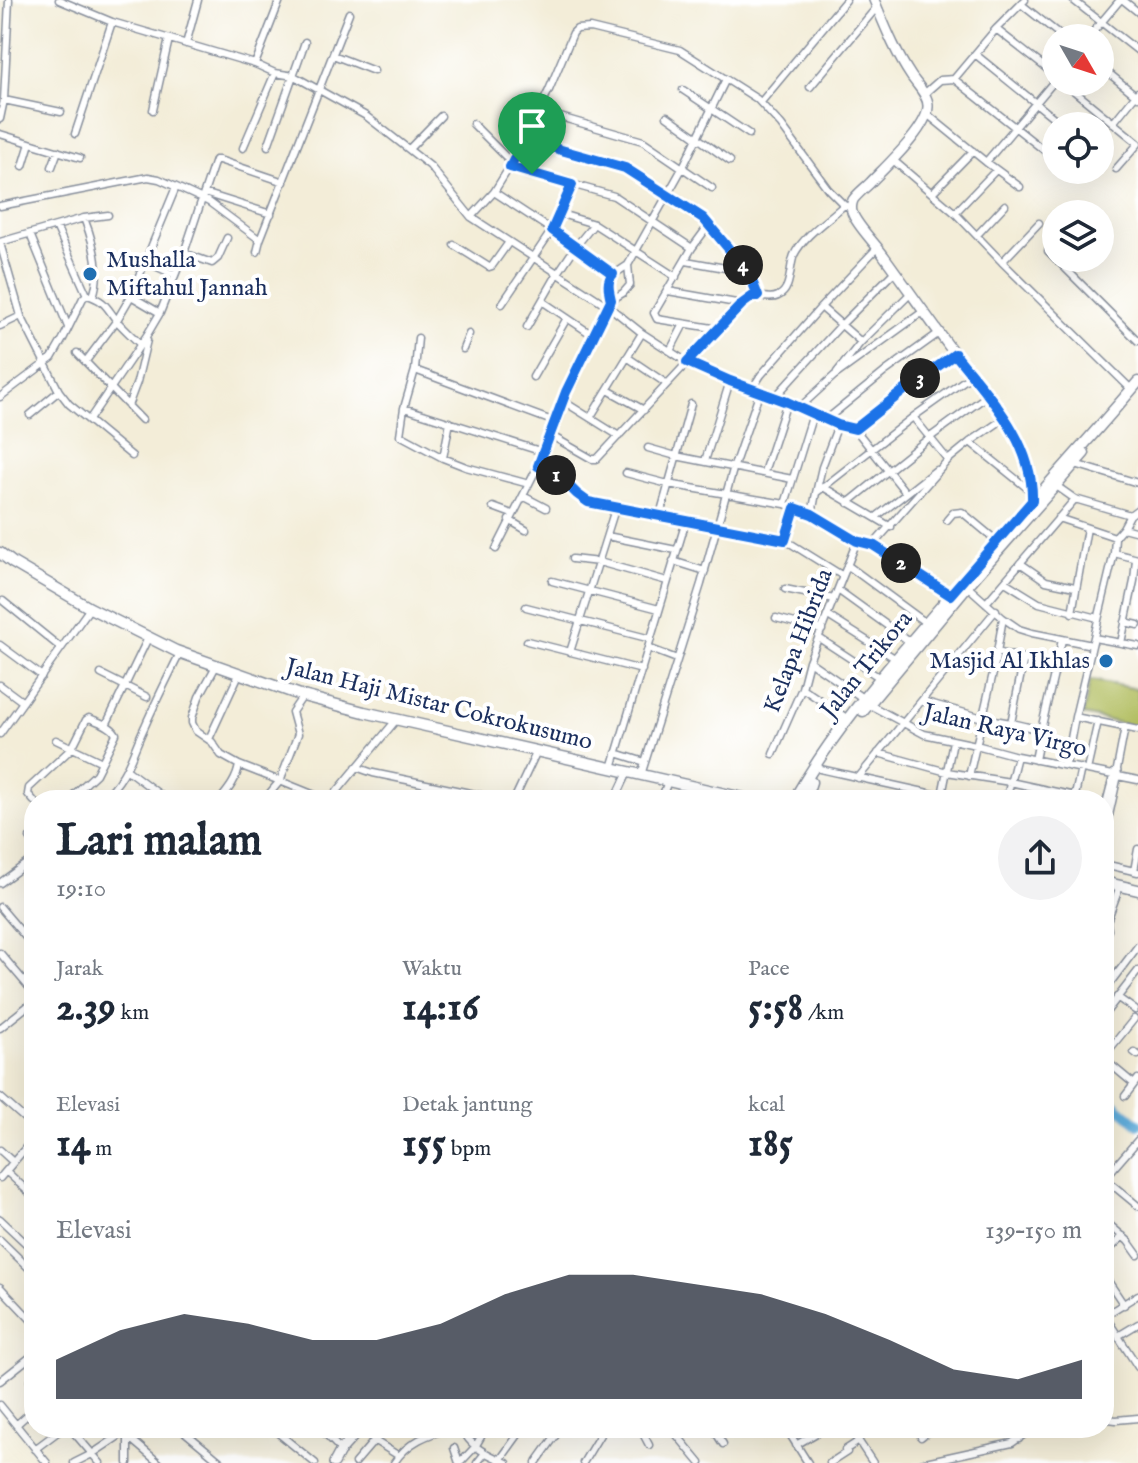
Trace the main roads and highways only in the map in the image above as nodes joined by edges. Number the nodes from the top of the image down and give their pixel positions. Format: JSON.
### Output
{"nodes":[{"id":1,"x":1136,"y":388,"type":"edge"},
{"id":2,"x":1076,"y":460,"type":"junction"},
{"id":3,"x":997,"y":545,"type":"junction"},
{"id":4,"x":0,"y":553,"type":"edge"},
{"id":5,"x":866,"y":701,"type":"junction"},
{"id":6,"x":706,"y":790,"type":"edge"},
{"id":7,"x":800,"y":790,"type":"edge"},
{"id":8,"x":808,"y":790,"type":"edge"},
{"id":9,"x":1114,"y":884,"type":"edge"},
{"id":10,"x":1138,"y":890,"type":"edge"}],
"edges":[{"from":1,"to":2,"type":"main road","name":"Jalan Trikora"},
{"from":2,"to":3,"type":"main road","name":"Jalan Trikora"},
{"from":2,"to":3,"type":"main road","name":"Jalan Trikora"},
{"from":3,"to":5,"type":"main road","name":"Jalan Trikora"},
{"from":3,"to":5,"type":"main road","name":"Jalan Trikora"},
{"from":4,"to":6,"type":"main road","name":"Jalan Haji Mistar Cokrokusumo"},
{"from":5,"to":7,"type":"main road","name":"Jalan Trikora"},
{"from":5,"to":8,"type":"main road","name":"Jalan Trikora"},
{"from":9,"to":10,"type":"main road"}]}
